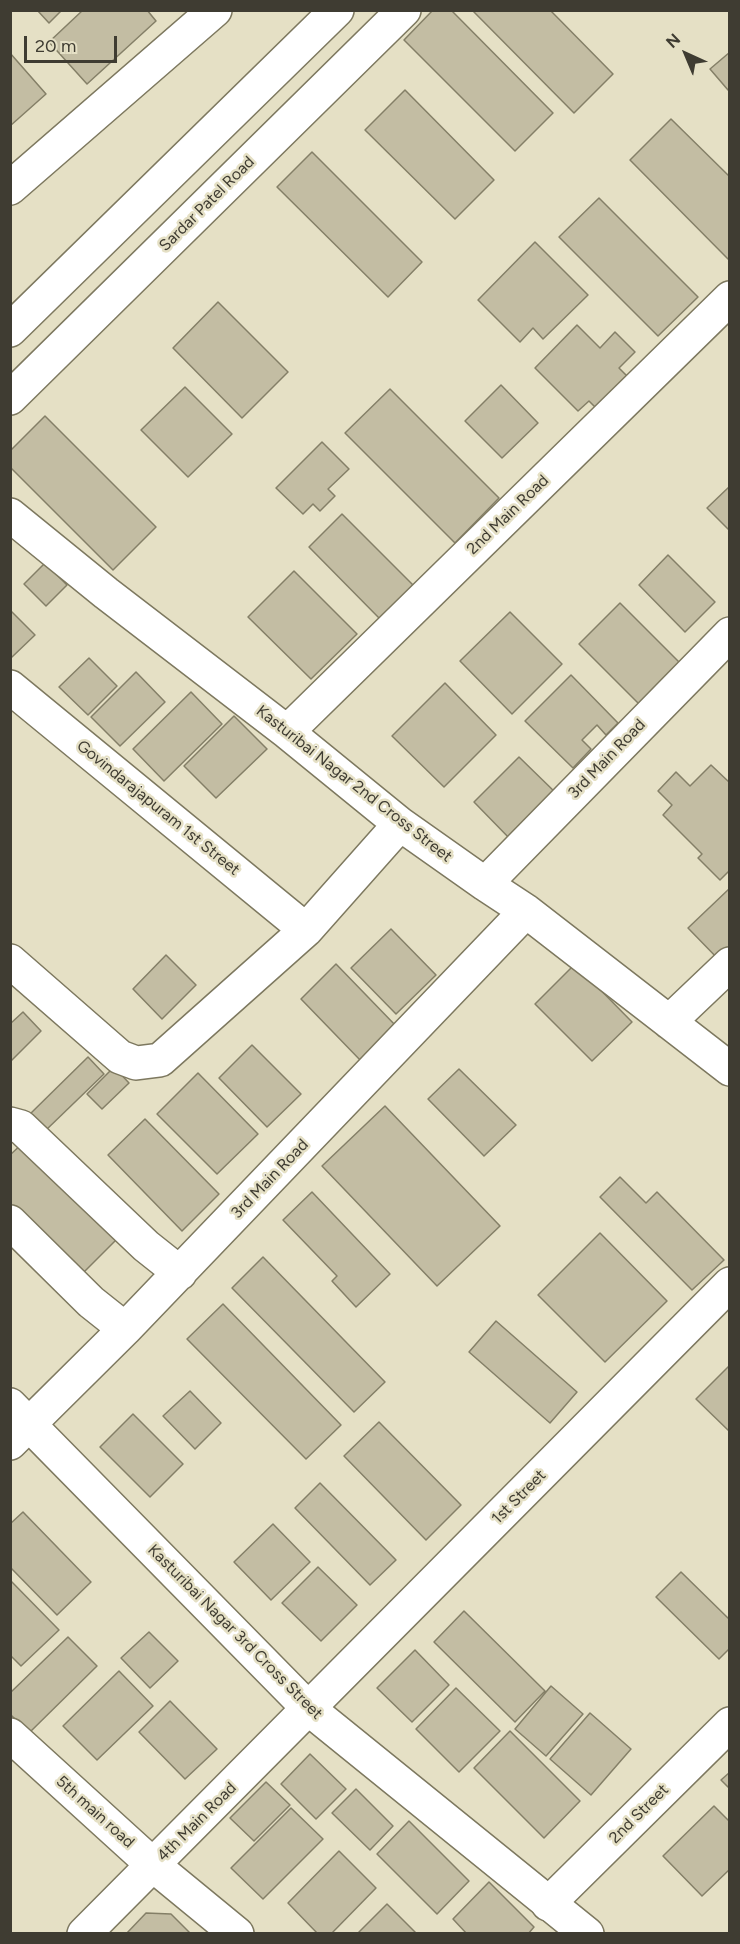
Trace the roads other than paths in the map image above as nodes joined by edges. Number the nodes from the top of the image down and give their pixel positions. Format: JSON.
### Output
{"nodes":[{"id":1,"x":215,"y":10,"type":"edge"},
{"id":2,"x":337,"y":10,"type":"edge"},
{"id":3,"x":404,"y":10,"type":"edge"},
{"id":4,"x":10,"y":188,"type":"edge"},
{"id":5,"x":729,"y":298,"type":"edge"},
{"id":6,"x":10,"y":330,"type":"edge"},
{"id":7,"x":10,"y":398,"type":"edge"},
{"id":8,"x":10,"y":515,"type":"edge"},
{"id":9,"x":729,"y":634,"type":"edge"},
{"id":10,"x":10,"y":687,"type":"edge"},
{"id":11,"x":287,"y":732,"type":"junction"},
{"id":12,"x":400,"y":824,"type":"junction"},
{"id":13,"x":485,"y":885,"type":"junction"},
{"id":14,"x":526,"y":911,"type":"junction"},
{"id":15,"x":306,"y":930,"type":"junction"},
{"id":16,"x":10,"y":961,"type":"edge"},
{"id":17,"x":729,"y":964,"type":"edge"},
{"id":18,"x":669,"y":1022,"type":"junction"},
{"id":19,"x":729,"y":1069,"type":"edge"},
{"id":20,"x":10,"y":1124,"type":"edge"},
{"id":21,"x":10,"y":1222,"type":"edge"},
{"id":22,"x":180,"y":1273,"type":"junction"},
{"id":23,"x":729,"y":1284,"type":"edge"},
{"id":24,"x":125,"y":1329,"type":"junction"},
{"id":25,"x":17,"y":1424,"type":"edge"},
{"id":26,"x":309,"y":1709,"type":"junction"},
{"id":27,"x":729,"y":1724,"type":"edge"},
{"id":28,"x":10,"y":1735,"type":"edge"},
{"id":29,"x":153,"y":1865,"type":"junction"},
{"id":30,"x":548,"y":1904,"type":"junction"},
{"id":31,"x":84,"y":1934,"type":"edge"},
{"id":32,"x":237,"y":1934,"type":"edge"},
{"id":33,"x":587,"y":1934,"type":"edge"}],
"edges":[{"from":1,"to":4,"type":"street"},
{"from":2,"to":6,"type":"street"},
{"from":3,"to":7,"type":"street","name":"Sardar Patel Road"},
{"from":5,"to":11,"type":"street","name":"2nd Main Road"},
{"from":8,"to":11,"type":"street","name":"Kasturibai Nagar 2nd Cross Street"},
{"from":9,"to":13,"type":"street","name":"3rd Main Road"},
{"from":10,"to":15,"type":"street","name":"Govindarajapuram 1st Street"},
{"from":11,"to":12,"type":"street","name":"Kasturibai Nagar 2nd Cross Street"},
{"from":12,"to":13,"type":"street","name":"Kasturibai Nagar 2nd Cross Street"},
{"from":12,"to":15,"type":"street"},
{"from":13,"to":14,"type":"street","name":"Kasturibai Nagar 2nd Cross Street"},
{"from":14,"to":18,"type":"street","name":"Kasturibai Nagar 2nd Cross Street"},
{"from":14,"to":22,"type":"street","name":"3rd Main Road"},
{"from":15,"to":16,"type":"street"},
{"from":17,"to":18,"type":"street"},
{"from":18,"to":19,"type":"street","name":"Kasturibai Nagar 2nd Cross Street"},
{"from":20,"to":22,"type":"street"},
{"from":21,"to":24,"type":"street"},
{"from":22,"to":24,"type":"street","name":"3rd Main Road"},
{"from":23,"to":26,"type":"street","name":"1st Street"},
{"from":24,"to":25,"type":"street","name":"3rd Main Road"},
{"from":25,"to":26,"type":"street","name":"Kasturibai Nagar 3rd Cross Street"},
{"from":26,"to":29,"type":"street","name":"4th Main Road"},
{"from":26,"to":30,"type":"street","name":"Kasturibai Nagar 3rd Cross Street"},
{"from":27,"to":30,"type":"street","name":"2nd Street"},
{"from":28,"to":29,"type":"street","name":"5th main road"},
{"from":29,"to":31,"type":"street","name":"4th Main Road"},
{"from":29,"to":32,"type":"street","name":"5th main road"},
{"from":30,"to":33,"type":"street","name":"Kasturibai Nagar 3rd Cross Street"}]}
